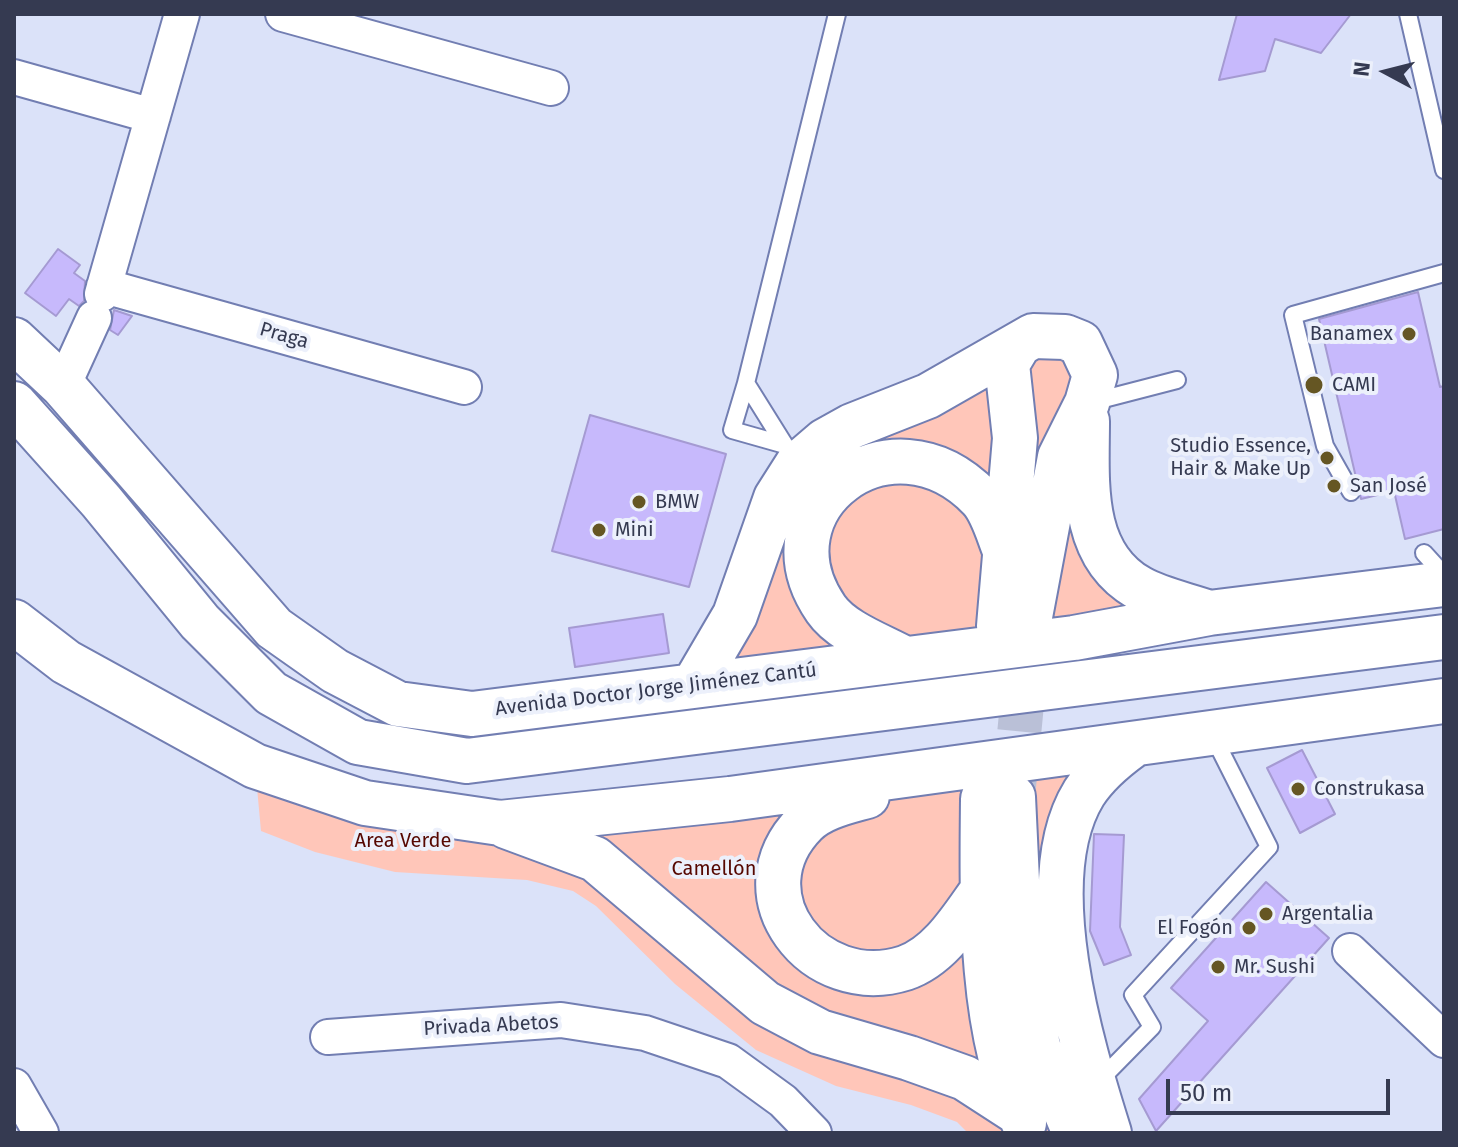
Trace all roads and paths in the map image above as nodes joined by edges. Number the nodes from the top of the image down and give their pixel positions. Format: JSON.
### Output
{"nodes":[{"id":1,"x":182,"y":14,"type":"edge"},
{"id":2,"x":283,"y":14,"type":"edge"},
{"id":3,"x":837,"y":14,"type":"edge"},
{"id":4,"x":1408,"y":14,"type":"edge"},
{"id":5,"x":14,"y":77,"type":"edge"},
{"id":6,"x":551,"y":88,"type":"dead end"},
{"id":7,"x":153,"y":116,"type":"junction"},
{"id":8,"x":1444,"y":170,"type":"edge"},
{"id":9,"x":1444,"y":273,"type":"edge"},
{"id":10,"x":100,"y":299,"type":"junction"},
{"id":11,"x":14,"y":340,"type":"edge"},
{"id":12,"x":1019,"y":344,"type":"junction"},
{"id":13,"x":1177,"y":380,"type":"dead end"},
{"id":14,"x":746,"y":383,"type":"junction"},
{"id":15,"x":63,"y":386,"type":"junction"},
{"id":16,"x":464,"y":387,"type":"dead end"},
{"id":17,"x":1087,"y":403,"type":"junction"},
{"id":18,"x":14,"y":404,"type":"edge"},
{"id":19,"x":791,"y":455,"type":"junction"},
{"id":20,"x":1351,"y":492,"type":"dead end"},
{"id":21,"x":1007,"y":556,"type":"junction"},
{"id":22,"x":1434,"y":568,"type":"edge"},
{"id":23,"x":1444,"y":575,"type":"edge"},
{"id":24,"x":1209,"y":613,"type":"junction"},
{"id":25,"x":14,"y":622,"type":"edge"},
{"id":26,"x":1444,"y":637,"type":"edge"},
{"id":27,"x":1074,"y":638,"type":"junction"},
{"id":28,"x":903,"y":658,"type":"junction"},
{"id":29,"x":1201,"y":666,"type":"junction"},
{"id":30,"x":694,"y":685,"type":"junction"},
{"id":31,"x":1444,"y":701,"type":"edge"},
{"id":32,"x":1212,"y":732,"type":"junction"},
{"id":33,"x":1132,"y":746,"type":"junction"},
{"id":34,"x":947,"y":770,"type":"junction"},
{"id":35,"x":500,"y":823,"type":"junction"},
{"id":36,"x":982,"y":891,"type":"junction"},
{"id":37,"x":1350,"y":951,"type":"dead end"},
{"id":38,"x":328,"y":1037,"type":"dead end"},
{"id":39,"x":1444,"y":1040,"type":"edge"},
{"id":40,"x":1094,"y":1085,"type":"junction"},
{"id":41,"x":14,"y":1086,"type":"edge"},
{"id":42,"x":1024,"y":1123,"type":"edge"},
{"id":43,"x":41,"y":1133,"type":"edge"},
{"id":44,"x":814,"y":1133,"type":"edge"},
{"id":45,"x":1075,"y":1133,"type":"edge"},
{"id":46,"x":1109,"y":1133,"type":"edge"}],
"edges":[{"from":1,"to":7,"type":"street"},
{"from":2,"to":6,"type":"street"},
{"from":3,"to":14,"type":"lane"},
{"from":4,"to":8,"type":"lane"},
{"from":5,"to":7,"type":"street"},
{"from":7,"to":10,"type":"street"},
{"from":9,"to":20,"type":"lane"},
{"from":10,"to":15,"type":"street"},
{"from":10,"to":16,"type":"street","name":"Praga"},
{"from":11,"to":15,"type":"main road","name":"Avenida Doctor Jorge Jiménez Cantú"},
{"from":12,"to":17,"type":"main road"},
{"from":12,"to":19,"type":"main road"},
{"from":12,"to":21,"type":"main road"},
{"from":13,"to":17,"type":"lane"},
{"from":14,"to":19,"type":"lane"},
{"from":14,"to":19,"type":"lane"},
{"from":15,"to":30,"type":"main road","name":"Avenida Doctor Jorge Jiménez Cantú"},
{"from":17,"to":21,"type":"main road"},
{"from":17,"to":24,"type":"main road"},
{"from":18,"to":29,"type":"main road"},
{"from":19,"to":30,"type":"main road"},
{"from":21,"to":28,"type":"main road"},
{"from":22,"to":23,"type":"lane"},
{"from":22,"to":24,"type":"main road","name":"Avenida Doctor Jorge Jiménez Cantú"},
{"from":24,"to":27,"type":"main road","name":"Avenida Doctor Jorge Jiménez Cantú"},
{"from":25,"to":35,"type":"main road"},
{"from":26,"to":29,"type":"main road"},
{"from":27,"to":28,"type":"main road","name":"Avenida Doctor Jorge Jiménez Cantú"},
{"from":27,"to":29,"type":"main road"},
{"from":28,"to":30,"type":"main road","name":"Avenida Doctor Jorge Jiménez Cantú"},
{"from":31,"to":32,"type":"main road"},
{"from":32,"to":33,"type":"main road"},
{"from":32,"to":40,"type":"lane"},
{"from":33,"to":34,"type":"main road"},
{"from":33,"to":40,"type":"main road"},
{"from":34,"to":35,"type":"main road"},
{"from":34,"to":36,"type":"main road"},
{"from":35,"to":42,"type":"main road"},
{"from":36,"to":42,"type":"main road"},
{"from":36,"to":45,"type":"main road"},
{"from":37,"to":39,"type":"street"},
{"from":38,"to":44,"type":"street","name":"Privada Abetos"},
{"from":40,"to":46,"type":"main road"},
{"from":41,"to":43,"type":"street"}]}
